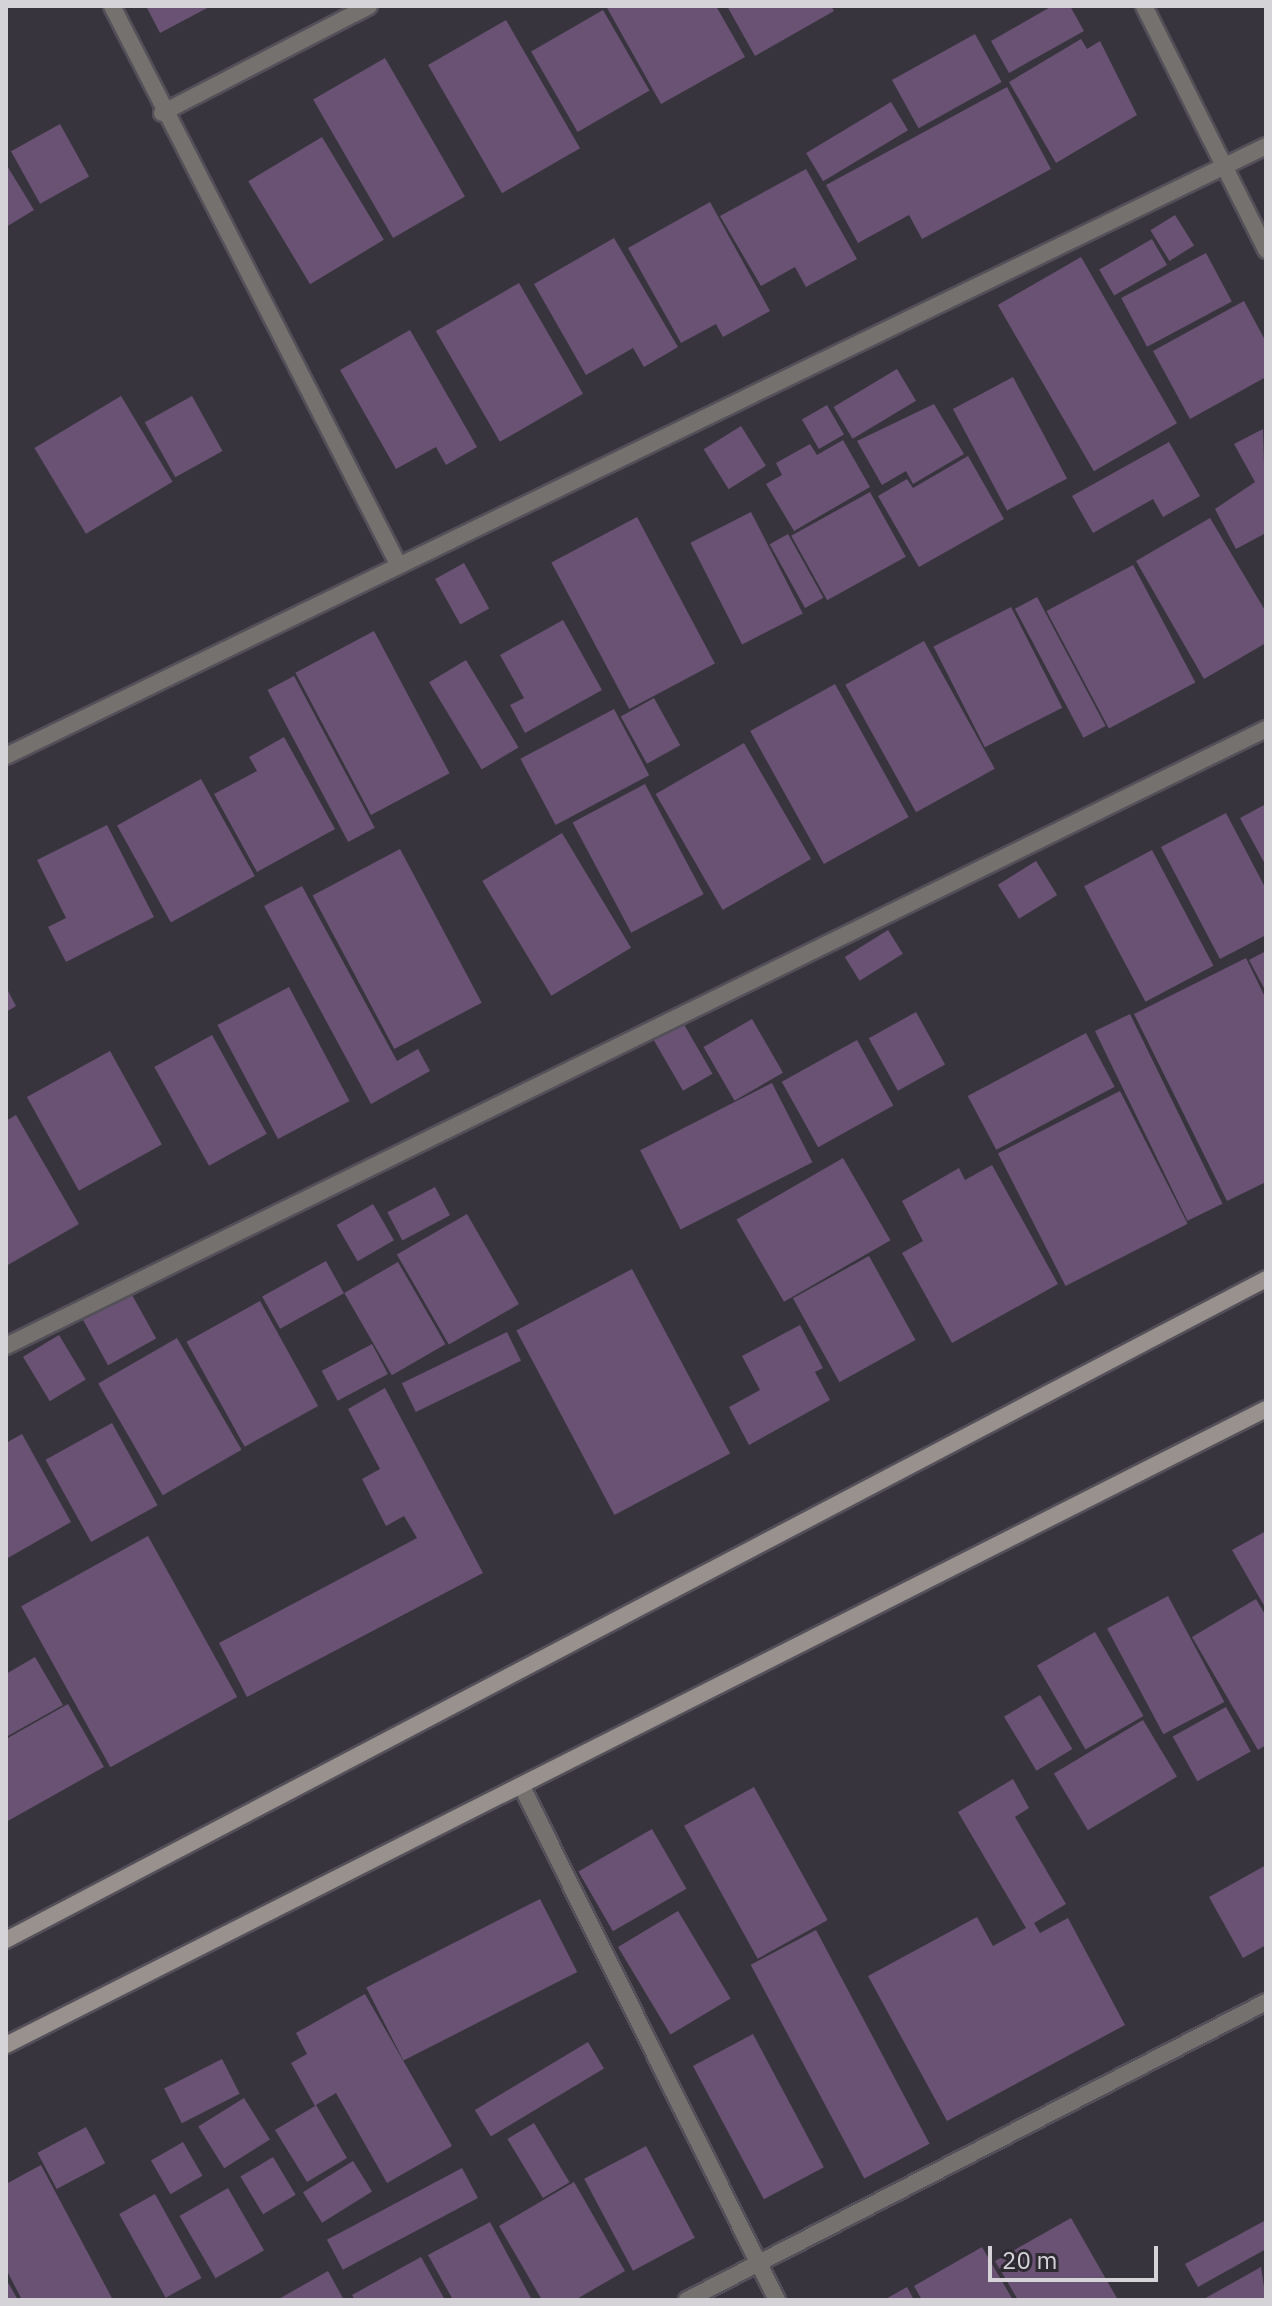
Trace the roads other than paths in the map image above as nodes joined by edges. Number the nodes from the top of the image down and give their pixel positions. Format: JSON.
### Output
{"nodes":[{"id":1,"x":112,"y":6,"type":"edge"},
{"id":2,"x":369,"y":6,"type":"edge"},
{"id":3,"x":1144,"y":6,"type":"edge"},
{"id":4,"x":162,"y":113,"type":"junction"},
{"id":5,"x":1266,"y":146,"type":"edge"},
{"id":6,"x":1225,"y":167,"type":"junction"},
{"id":7,"x":1266,"y":250,"type":"edge"},
{"id":8,"x":398,"y":564,"type":"junction"},
{"id":9,"x":1266,"y":729,"type":"edge"},
{"id":10,"x":6,"y":756,"type":"edge"},
{"id":11,"x":1266,"y":1279,"type":"edge"},
{"id":12,"x":6,"y":1346,"type":"edge"},
{"id":13,"x":1266,"y":1409,"type":"edge"},
{"id":14,"x":521,"y":1785,"type":"junction"},
{"id":15,"x":6,"y":1940,"type":"edge"},
{"id":16,"x":1266,"y":2002,"type":"edge"},
{"id":17,"x":6,"y":2045,"type":"edge"},
{"id":18,"x":758,"y":2264,"type":"junction"},
{"id":19,"x":687,"y":2300,"type":"edge"},
{"id":20,"x":777,"y":2300,"type":"edge"}],
"edges":[{"from":1,"to":4,"type":"street"},
{"from":2,"to":4,"type":"street"},
{"from":3,"to":6,"type":"street"},
{"from":4,"to":8,"type":"street"},
{"from":5,"to":6,"type":"street"},
{"from":6,"to":7,"type":"street"},
{"from":6,"to":8,"type":"street"},
{"from":8,"to":10,"type":"street"},
{"from":9,"to":12,"type":"street"},
{"from":11,"to":15,"type":"main road"},
{"from":13,"to":14,"type":"main road"},
{"from":14,"to":17,"type":"main road"},
{"from":14,"to":18,"type":"street"},
{"from":16,"to":18,"type":"street"},
{"from":18,"to":19,"type":"street"},
{"from":18,"to":20,"type":"street"}]}
